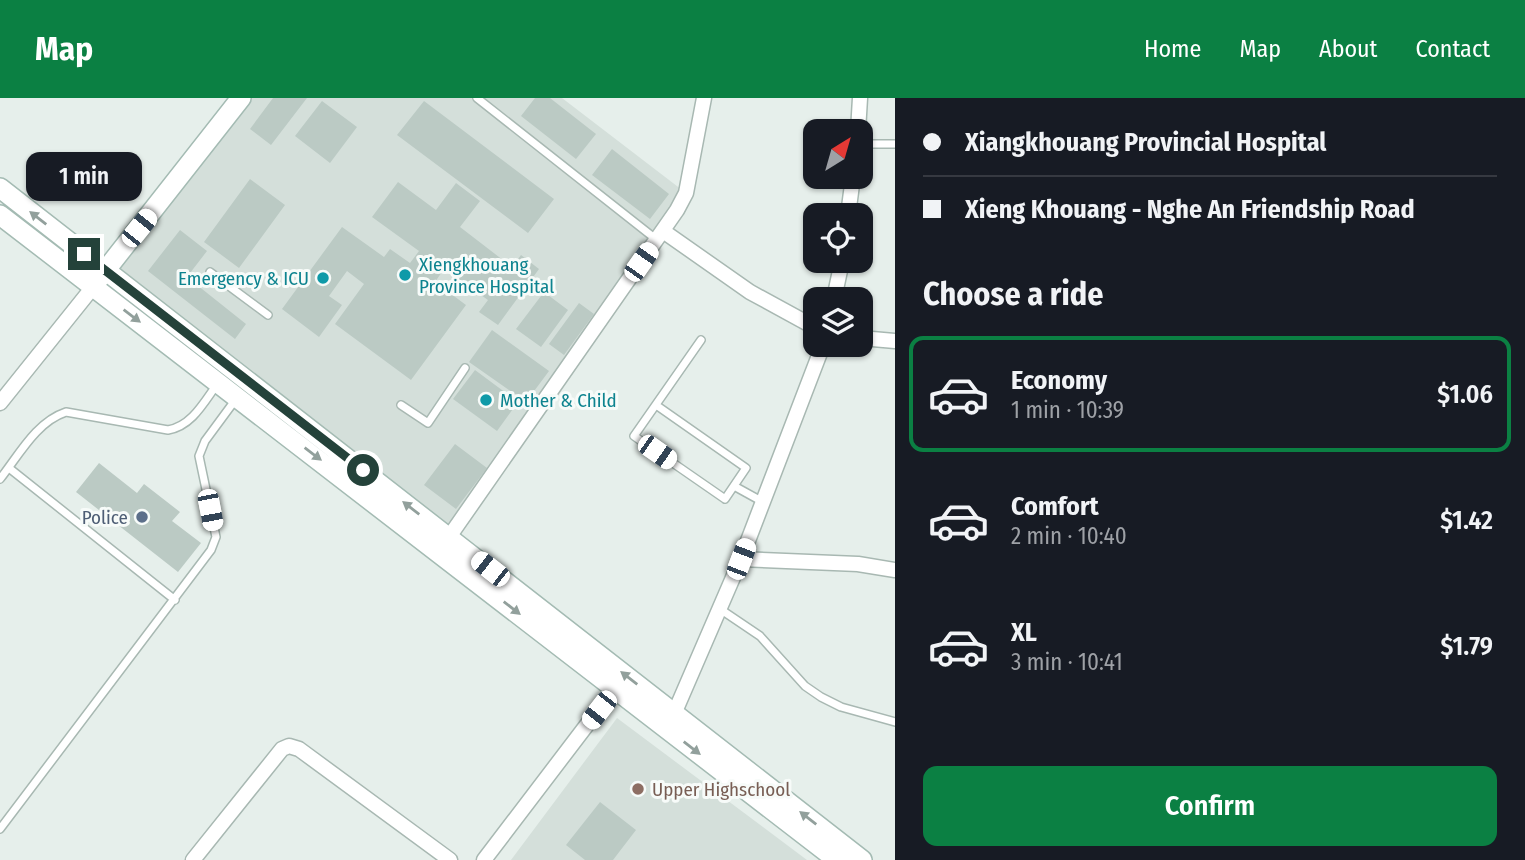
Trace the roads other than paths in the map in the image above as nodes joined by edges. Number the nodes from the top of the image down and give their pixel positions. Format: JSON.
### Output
{"nodes":[{"id":1,"x":241,"y":98,"type":"edge"},
{"id":2,"x":477,"y":98,"type":"edge"},
{"id":3,"x":704,"y":98,"type":"edge"},
{"id":4,"x":860,"y":98,"type":"edge"},
{"id":5,"x":859,"y":119,"type":"edge"},
{"id":6,"x":873,"y":144,"type":"edge"},
{"id":7,"x":895,"y":144,"type":"edge"},
{"id":8,"x":0,"y":188,"type":"edge"},
{"id":9,"x":0,"y":215,"type":"edge"},
{"id":10,"x":660,"y":236,"type":"junction"},
{"id":11,"x":106,"y":270,"type":"junction"},
{"id":12,"x":210,"y":272,"type":"dead end"},
{"id":13,"x":93,"y":287,"type":"junction"},
{"id":14,"x":268,"y":315,"type":"dead end"},
{"id":15,"x":803,"y":321,"type":"edge"},
{"id":16,"x":873,"y":339,"type":"edge"},
{"id":17,"x":701,"y":340,"type":"dead end"},
{"id":18,"x":895,"y":341,"type":"edge"},
{"id":19,"x":818,"y":357,"type":"edge"},
{"id":20,"x":465,"y":368,"type":"dead end"},
{"id":21,"x":219,"y":383,"type":"junction"},
{"id":22,"x":238,"y":397,"type":"junction"},
{"id":23,"x":0,"y":403,"type":"edge"},
{"id":24,"x":401,"y":405,"type":"dead end"},
{"id":25,"x":656,"y":405,"type":"junction"},
{"id":26,"x":9,"y":468,"type":"junction"},
{"id":27,"x":0,"y":479,"type":"edge"},
{"id":28,"x":734,"y":486,"type":"junction"},
{"id":29,"x":763,"y":502,"type":"junction"},
{"id":30,"x":449,"y":537,"type":"junction"},
{"id":31,"x":741,"y":559,"type":"junction"},
{"id":32,"x":895,"y":570,"type":"edge"},
{"id":33,"x":175,"y":600,"type":"junction"},
{"id":34,"x":719,"y":608,"type":"junction"},
{"id":35,"x":615,"y":688,"type":"junction"},
{"id":36,"x":674,"y":713,"type":"junction"},
{"id":37,"x":895,"y":722,"type":"edge"},
{"id":38,"x":0,"y":829,"type":"edge"},
{"id":39,"x":193,"y":860,"type":"edge"},
{"id":40,"x":450,"y":860,"type":"edge"},
{"id":41,"x":484,"y":860,"type":"edge"},
{"id":42,"x":837,"y":860,"type":"edge"},
{"id":43,"x":862,"y":860,"type":"edge"}],
"edges":[{"from":1,"to":11,"type":"street"},
{"from":2,"to":10,"type":"lane"},
{"from":3,"to":10,"type":"street"},
{"from":4,"to":5,"type":"street"},
{"from":6,"to":7,"type":"lane"},
{"from":11,"to":8,"type":"street","one_way":true},
{"from":9,"to":13,"type":"street"},
{"from":10,"to":15,"type":"street"},
{"from":10,"to":30,"type":"street"},
{"from":11,"to":13,"type":"street"},
{"from":30,"to":11,"type":"street","one_way":true},
{"from":12,"to":14,"type":"lane"},
{"from":13,"to":21,"type":"street","one_way":true},
{"from":13,"to":23,"type":"street"},
{"from":16,"to":18,"type":"street"},
{"from":17,"to":25,"type":"lane"},
{"from":19,"to":29,"type":"street"},
{"from":20,"to":24,"type":"lane"},
{"from":21,"to":22,"type":"street"},
{"from":21,"to":26,"type":"lane"},
{"from":22,"to":33,"type":"lane"},
{"from":22,"to":35,"type":"street","one_way":true},
{"from":25,"to":28,"type":"lane"},
{"from":25,"to":28,"type":"lane"},
{"from":26,"to":27,"type":"lane"},
{"from":26,"to":33,"type":"lane"},
{"from":28,"to":29,"type":"lane"},
{"from":29,"to":31,"type":"street"},
{"from":36,"to":30,"type":"street","one_way":true},
{"from":31,"to":32,"type":"street"},
{"from":31,"to":34,"type":"street"},
{"from":33,"to":38,"type":"lane"},
{"from":34,"to":36,"type":"street"},
{"from":34,"to":37,"type":"lane"},
{"from":35,"to":41,"type":"street"},
{"from":35,"to":42,"type":"street","one_way":true},
{"from":43,"to":36,"type":"street","one_way":true},
{"from":39,"to":40,"type":"street"}]}
